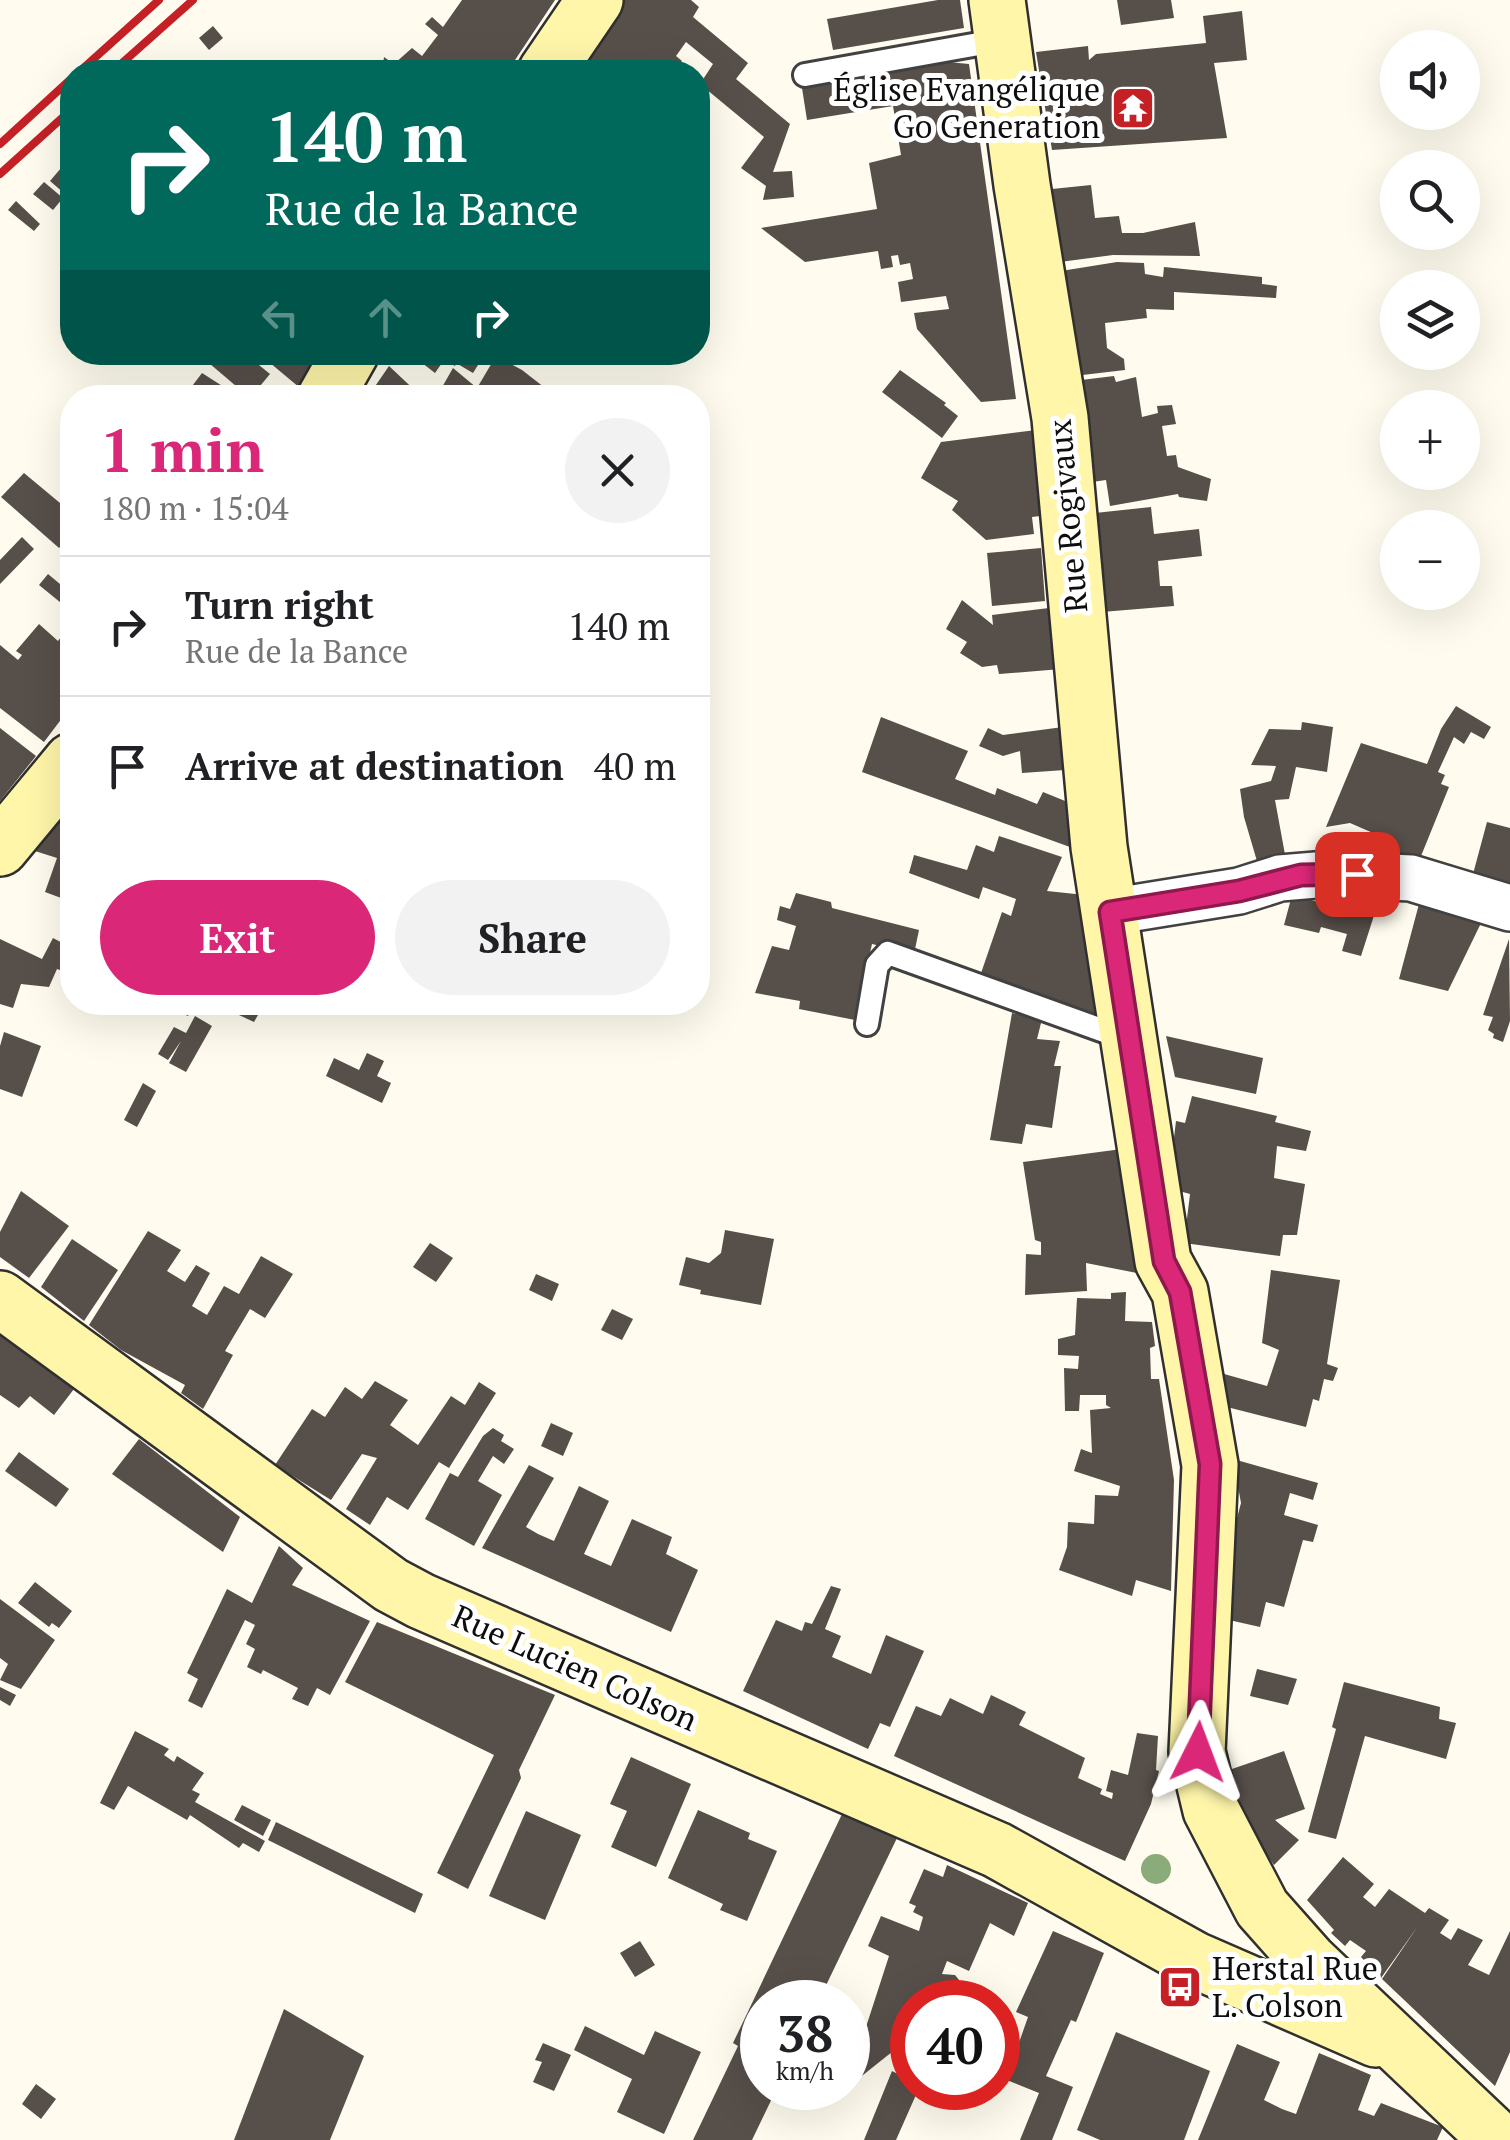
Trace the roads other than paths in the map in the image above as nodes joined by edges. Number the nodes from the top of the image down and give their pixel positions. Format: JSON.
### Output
{"nodes":[{"id":1,"x":595,"y":0,"type":"edge"},
{"id":2,"x":999,"y":20,"type":"edge"},
{"id":3,"x":554,"y":60,"type":"edge"},
{"id":4,"x":805,"y":75,"type":"dead end"},
{"id":5,"x":60,"y":789,"type":"edge"},
{"id":6,"x":0,"y":848,"type":"edge"},
{"id":7,"x":1510,"y":908,"type":"edge"},
{"id":8,"x":1110,"y":912,"type":"junction"},
{"id":9,"x":867,"y":1024,"type":"dead end"},
{"id":10,"x":1129,"y":1032,"type":"junction"},
{"id":11,"x":0,"y":1299,"type":"edge"},
{"id":12,"x":1262,"y":1908,"type":"junction"},
{"id":13,"x":1199,"y":1962,"type":"junction"},
{"id":14,"x":1402,"y":2049,"type":"junction"},
{"id":15,"x":1498,"y":2140,"type":"edge"}],
"edges":[{"from":1,"to":3,"type":"street"},
{"from":2,"to":4,"type":"lane"},
{"from":2,"to":8,"type":"street","name":"Rue Rogivaux"},
{"from":5,"to":6,"type":"street"},
{"from":7,"to":8,"type":"street"},
{"from":8,"to":10,"type":"street","name":"Rue Rogivaux"},
{"from":9,"to":10,"type":"lane"},
{"from":10,"to":12,"type":"street","name":"Rue Rogivaux"},
{"from":11,"to":13,"type":"street","name":"Rue Lucien Colson"},
{"from":12,"to":13,"type":"street"},
{"from":12,"to":14,"type":"street","name":"Rue Rogivaux"},
{"from":13,"to":14,"type":"street","name":"Rue Lucien Colson"},
{"from":14,"to":15,"type":"street","name":"Rue Rogivaux"}]}
